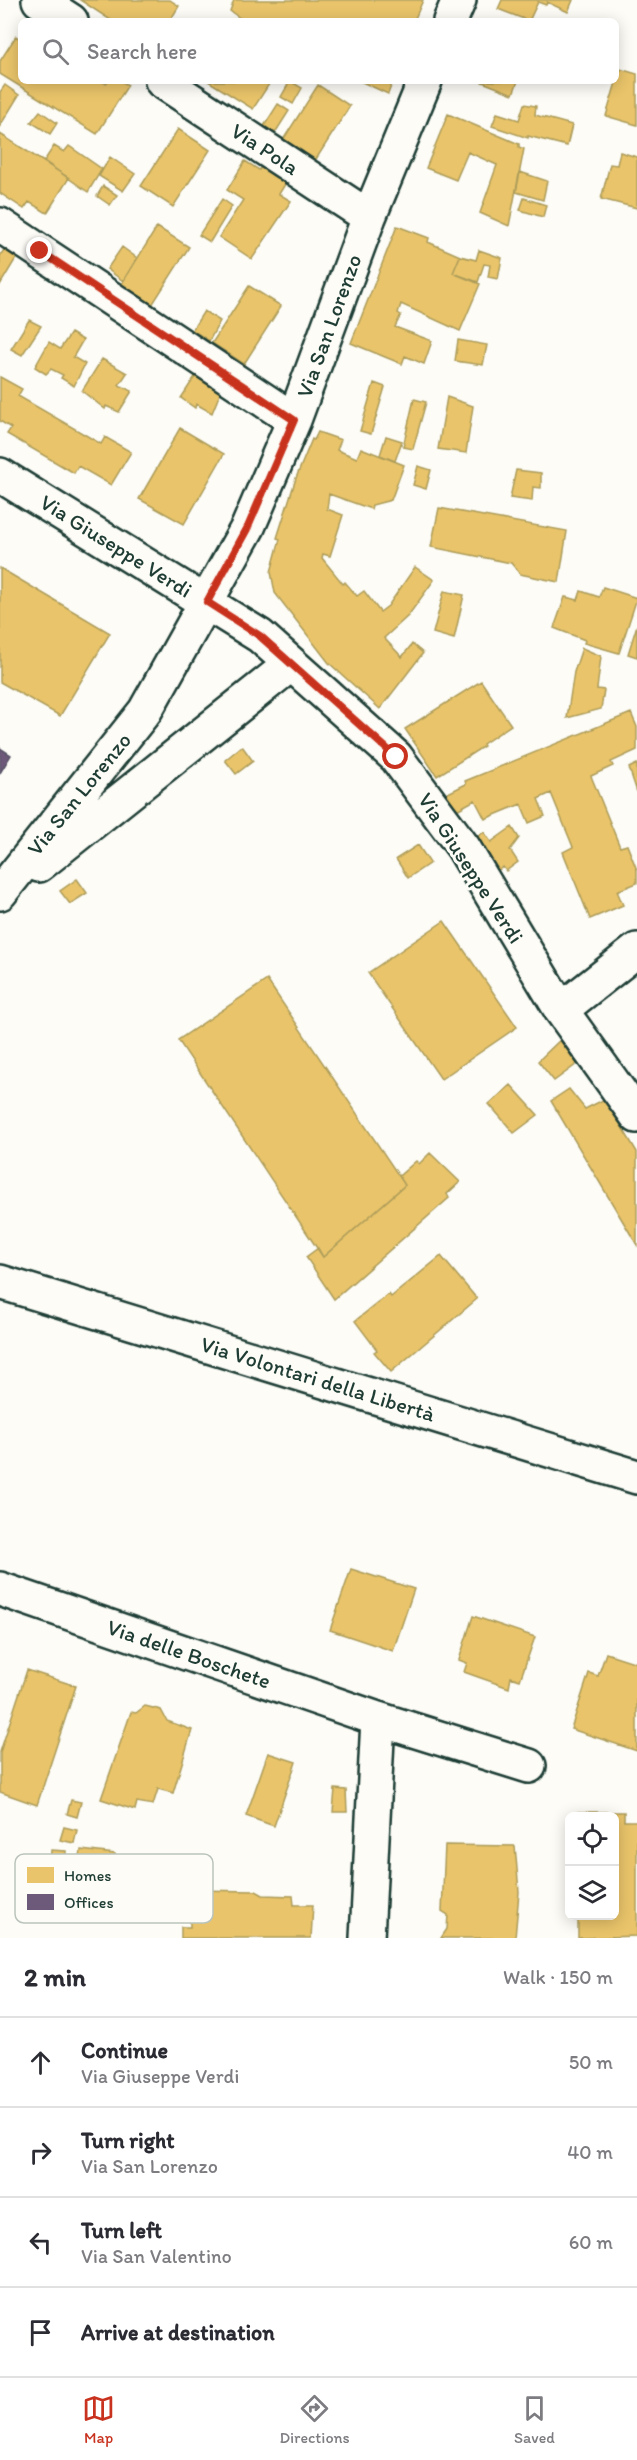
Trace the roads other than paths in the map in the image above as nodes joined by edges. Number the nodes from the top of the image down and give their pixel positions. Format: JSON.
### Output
{"nodes":[{"id":1,"x":39,"y":0,"type":"edge"},
{"id":2,"x":459,"y":0,"type":"edge"},
{"id":3,"x":66,"y":18,"type":"edge"},
{"id":4,"x":451,"y":18,"type":"edge"},
{"id":5,"x":167,"y":84,"type":"edge"},
{"id":6,"x":424,"y":84,"type":"edge"},
{"id":7,"x":369,"y":217,"type":"junction"},
{"id":8,"x":0,"y":225,"type":"edge"},
{"id":9,"x":294,"y":420,"type":"junction"},
{"id":10,"x":0,"y":475,"type":"edge"},
{"id":11,"x":207,"y":602,"type":"junction"},
{"id":12,"x":291,"y":664,"type":"junction"},
{"id":13,"x":135,"y":724,"type":"junction"},
{"id":14,"x":164,"y":766,"type":"junction"},
{"id":15,"x":0,"y":895,"type":"edge"},
{"id":16,"x":637,"y":950,"type":"edge"},
{"id":17,"x":561,"y":1010,"type":"junction"},
{"id":18,"x":637,"y":1116,"type":"edge"},
{"id":19,"x":0,"y":1282,"type":"edge"},
{"id":20,"x":636,"y":1476,"type":"edge"},
{"id":21,"x":0,"y":1589,"type":"edge"},
{"id":22,"x":378,"y":1719,"type":"junction"},
{"id":23,"x":529,"y":1767,"type":"dead end"},
{"id":24,"x":367,"y":1938,"type":"edge"}],
"edges":[{"from":1,"to":3,"type":"street"},
{"from":2,"to":4,"type":"street"},
{"from":5,"to":7,"type":"street","name":"Via Pola"},
{"from":6,"to":7,"type":"street","name":"Via San Lorenzo"},
{"from":7,"to":9,"type":"street","name":"Via San Lorenzo"},
{"from":8,"to":9,"type":"street"},
{"from":9,"to":11,"type":"street","name":"Via San Lorenzo"},
{"from":10,"to":11,"type":"street","name":"Via Giuseppe Verdi"},
{"from":11,"to":12,"type":"street","name":"Via Giuseppe Verdi"},
{"from":11,"to":13,"type":"street","name":"Via San Lorenzo"},
{"from":12,"to":14,"type":"street","name":"Via San Lorenzo"},
{"from":12,"to":17,"type":"street","name":"Via Giuseppe Verdi"},
{"from":13,"to":14,"type":"street","name":"Via San Lorenzo"},
{"from":13,"to":15,"type":"street","name":"Via San Lorenzo"},
{"from":14,"to":15,"type":"street","name":"Via San Lorenzo"},
{"from":16,"to":17,"type":"street"},
{"from":17,"to":18,"type":"street","name":"Via Giuseppe Verdi"},
{"from":19,"to":20,"type":"street","name":"Via Volontari della Libertà"},
{"from":21,"to":22,"type":"street","name":"Via delle Boschete"},
{"from":22,"to":23,"type":"street","name":"Via delle Boschete"},
{"from":22,"to":24,"type":"street"}]}
